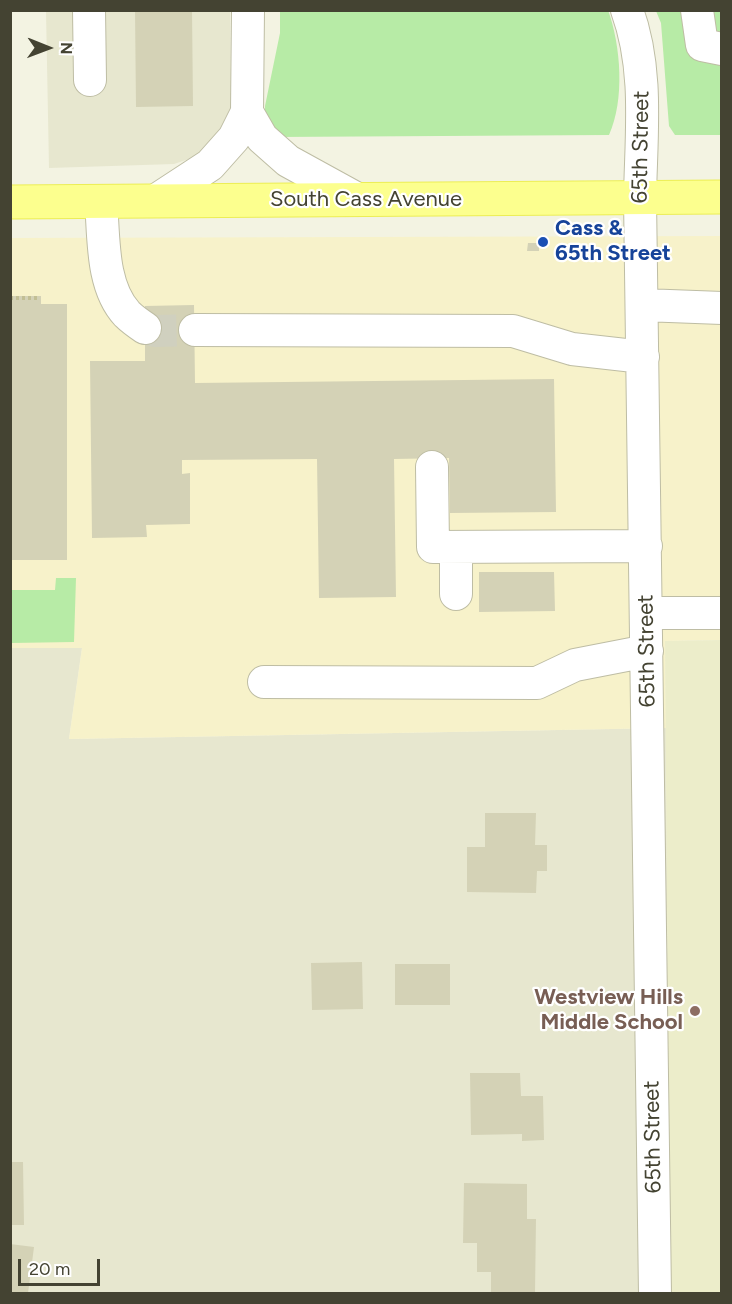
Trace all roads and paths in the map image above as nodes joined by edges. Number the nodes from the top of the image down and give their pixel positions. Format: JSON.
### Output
{"nodes":[{"id":1,"x":89,"y":10,"type":"edge"},
{"id":2,"x":248,"y":10,"type":"edge"},
{"id":3,"x":627,"y":10,"type":"edge"},
{"id":4,"x":697,"y":10,"type":"edge"},
{"id":5,"x":722,"y":49,"type":"edge"},
{"id":6,"x":90,"y":80,"type":"dead end"},
{"id":7,"x":247,"y":112,"type":"junction"},
{"id":8,"x":722,"y":197,"type":"edge"},
{"id":9,"x":640,"y":198,"type":"junction"},
{"id":10,"x":359,"y":200,"type":"junction"},
{"id":11,"x":155,"y":201,"type":"junction"},
{"id":12,"x":10,"y":202,"type":"edge"},
{"id":13,"x":101,"y":202,"type":"junction"},
{"id":14,"x":10,"y":298,"type":"edge"},
{"id":15,"x":39,"y":298,"type":"dead end"},
{"id":16,"x":643,"y":305,"type":"junction"},
{"id":17,"x":722,"y":308,"type":"edge"},
{"id":18,"x":145,"y":328,"type":"tunnel mouth"},
{"id":19,"x":195,"y":330,"type":"tunnel mouth"},
{"id":20,"x":643,"y":357,"type":"junction"},
{"id":21,"x":432,"y":466,"type":"dead end"},
{"id":22,"x":646,"y":546,"type":"junction"},
{"id":23,"x":456,"y":548,"type":"junction"},
{"id":24,"x":456,"y":594,"type":"dead end"},
{"id":25,"x":647,"y":613,"type":"junction"},
{"id":26,"x":722,"y":613,"type":"edge"},
{"id":27,"x":647,"y":651,"type":"junction"},
{"id":28,"x":264,"y":682,"type":"dead end"},
{"id":29,"x":655,"y":1293,"type":"edge"}],
"edges":[{"from":1,"to":6,"type":"street"},
{"from":2,"to":7,"type":"street"},
{"from":3,"to":9,"type":"street","name":"65th Street"},
{"from":4,"to":5,"type":"street"},
{"from":7,"to":10,"type":"street"},
{"from":7,"to":11,"type":"street"},
{"from":8,"to":9,"type":"main road","name":"South Cass Avenue"},
{"from":9,"to":10,"type":"main road","name":"South Cass Avenue"},
{"from":9,"to":16,"type":"street","name":"65th Street"},
{"from":10,"to":11,"type":"main road","name":"South Cass Avenue"},
{"from":11,"to":13,"type":"main road","name":"South Cass Avenue"},
{"from":12,"to":13,"type":"main road","name":"South Cass Avenue"},
{"from":13,"to":18,"type":"street"},
{"from":14,"to":15,"type":"path"},
{"from":16,"to":17,"type":"street"},
{"from":16,"to":20,"type":"street","name":"65th Street"},
{"from":19,"to":20,"type":"street"},
{"from":20,"to":22,"type":"street","name":"65th Street"},
{"from":21,"to":23,"type":"street"},
{"from":22,"to":23,"type":"street"},
{"from":22,"to":25,"type":"street","name":"65th Street"},
{"from":23,"to":24,"type":"street"},
{"from":25,"to":26,"type":"street"},
{"from":25,"to":27,"type":"street","name":"65th Street"},
{"from":27,"to":28,"type":"street"},
{"from":27,"to":29,"type":"street","name":"65th Street"}]}
